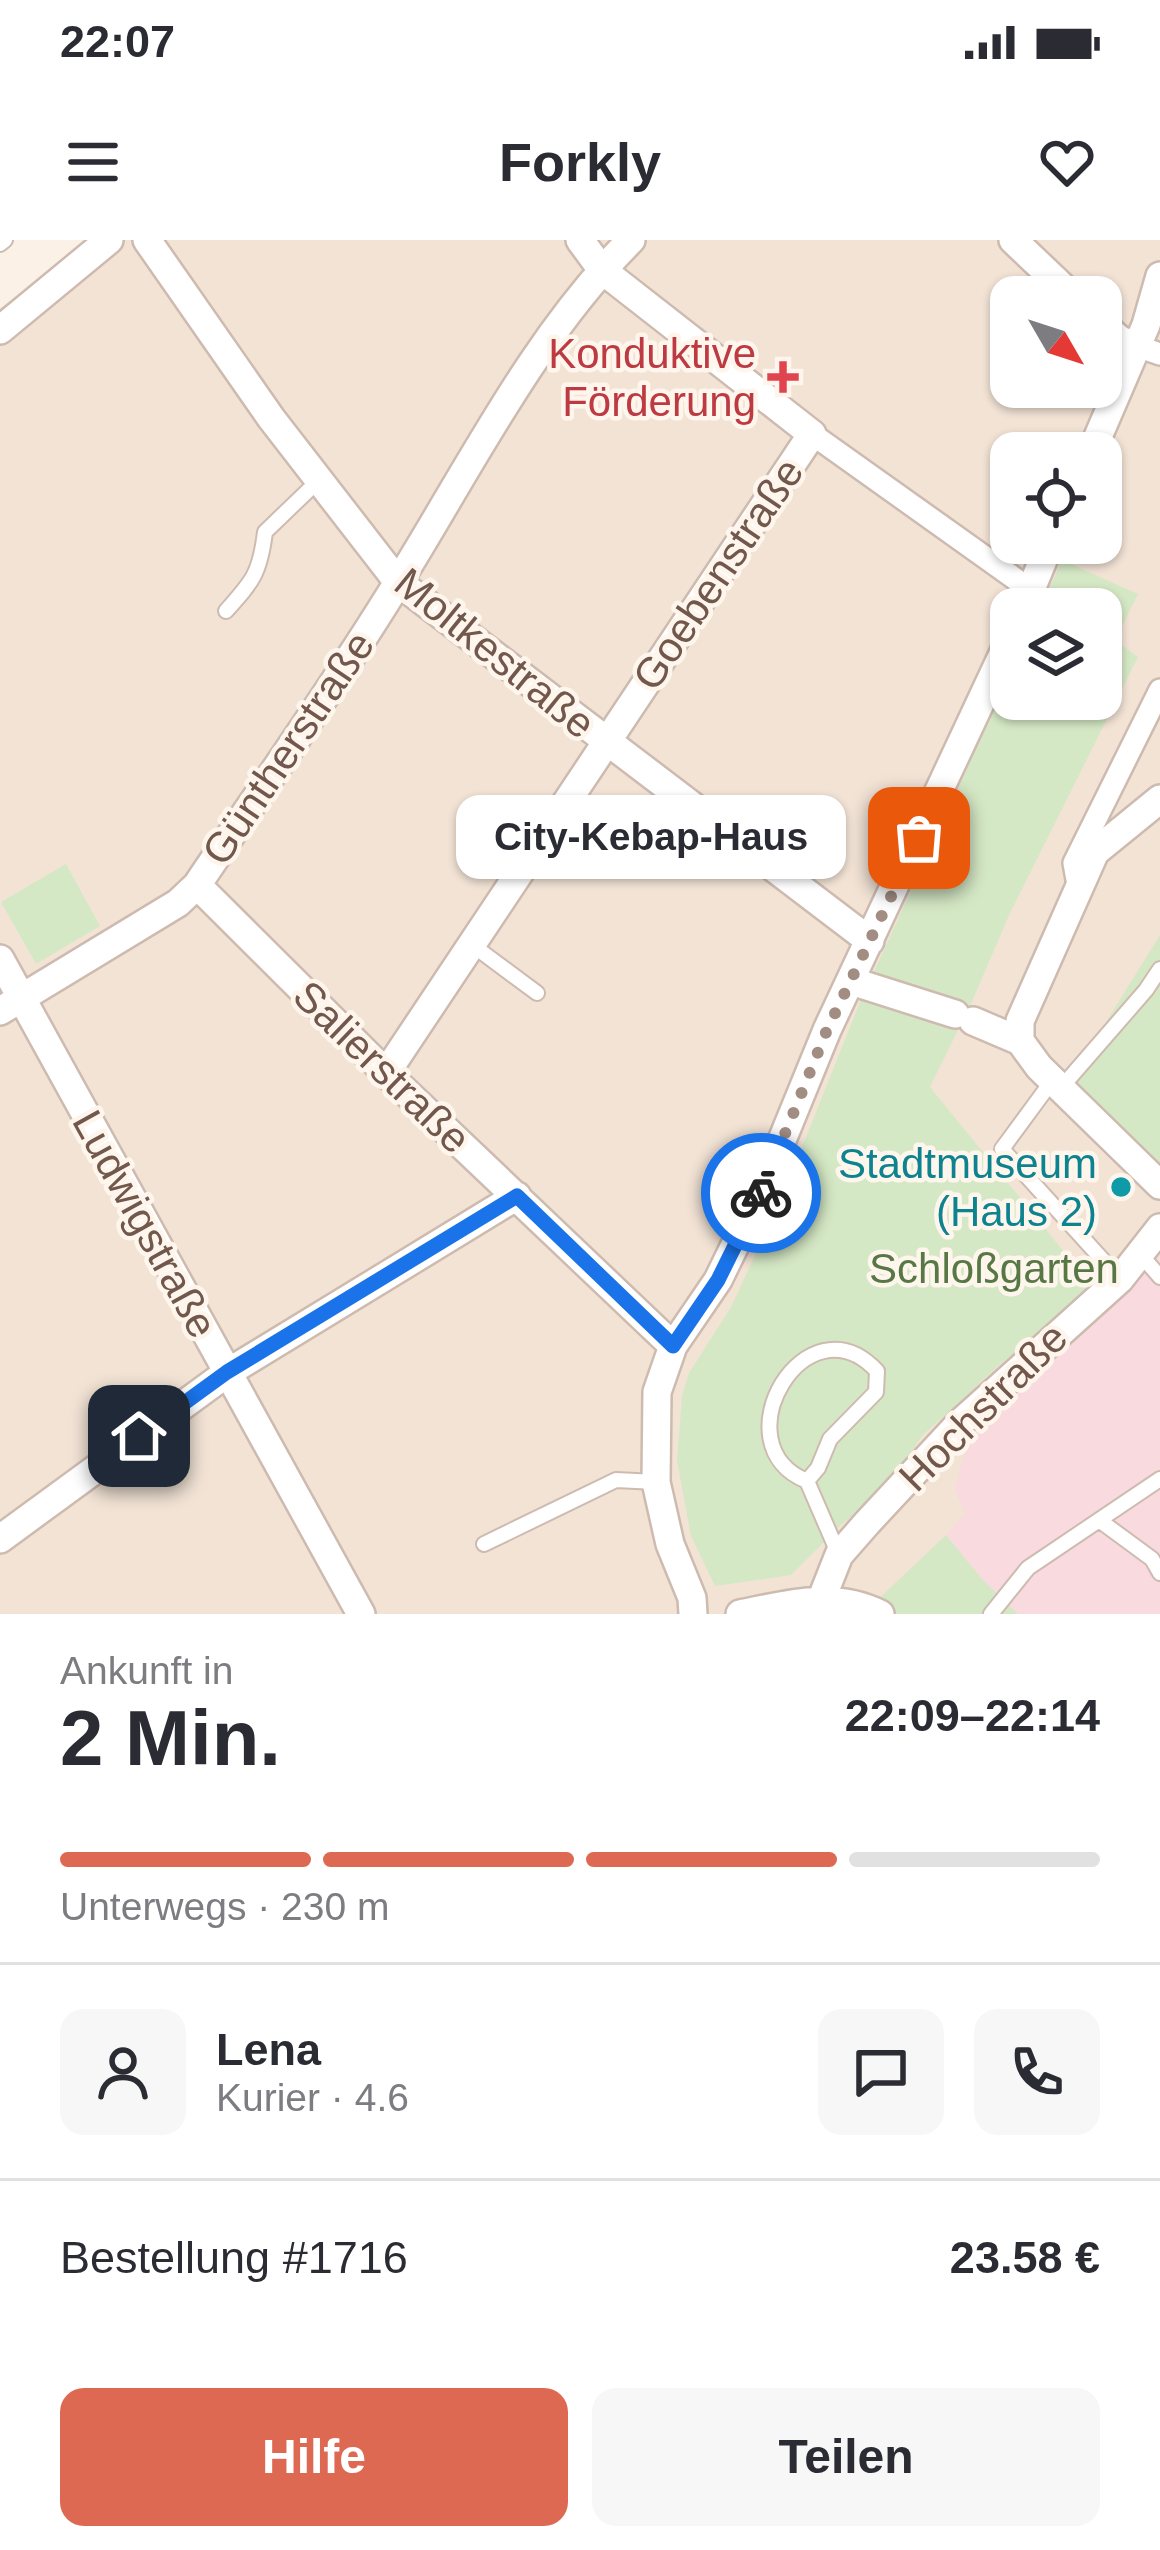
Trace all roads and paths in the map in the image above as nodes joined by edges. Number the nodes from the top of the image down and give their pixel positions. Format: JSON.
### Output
{"nodes":[{"id":1,"x":109,"y":240,"type":"edge"},
{"id":2,"x":146,"y":240,"type":"edge"},
{"id":3,"x":580,"y":240,"type":"edge"},
{"id":4,"x":632,"y":240,"type":"edge"},
{"id":5,"x":1013,"y":240,"type":"edge"},
{"id":6,"x":602,"y":270,"type":"junction"},
{"id":7,"x":1046,"y":272,"type":"junction"},
{"id":8,"x":1042,"y":276,"type":"edge"},
{"id":9,"x":1050,"y":276,"type":"edge"},
{"id":10,"x":1160,"y":276,"type":"edge"},
{"id":11,"x":0,"y":330,"type":"edge"},
{"id":12,"x":1149,"y":350,"type":"edge"},
{"id":13,"x":1102,"y":432,"type":"edge"},
{"id":14,"x":812,"y":434,"type":"junction"},
{"id":15,"x":319,"y":481,"type":"junction"},
{"id":16,"x":398,"y":582,"type":"junction"},
{"id":17,"x":1011,"y":588,"type":"edge"},
{"id":18,"x":226,"y":611,"type":"dead end"},
{"id":19,"x":990,"y":682,"type":"edge"},
{"id":20,"x":1160,"y":690,"type":"edge"},
{"id":21,"x":606,"y":742,"type":"junction"},
{"id":22,"x":1152,"y":811,"type":"edge"},
{"id":23,"x":197,"y":885,"type":"junction"},
{"id":24,"x":1078,"y":885,"type":"junction"},
{"id":25,"x":870,"y":941,"type":"junction"},
{"id":26,"x":471,"y":944,"type":"junction"},
{"id":27,"x":0,"y":959,"type":"edge"},
{"id":28,"x":1160,"y":968,"type":"edge"},
{"id":29,"x":851,"y":981,"type":"junction"},
{"id":30,"x":537,"y":993,"type":"dead end"},
{"id":31,"x":10,"y":1005,"type":"edge"},
{"id":32,"x":1021,"y":1041,"type":"junction"},
{"id":33,"x":386,"y":1073,"type":"junction"},
{"id":34,"x":1056,"y":1085,"type":"junction"},
{"id":35,"x":1160,"y":1186,"type":"edge"},
{"id":36,"x":517,"y":1196,"type":"junction"},
{"id":37,"x":1160,"y":1228,"type":"edge"},
{"id":38,"x":1141,"y":1255,"type":"junction"},
{"id":39,"x":1160,"y":1277,"type":"edge"},
{"id":40,"x":1120,"y":1280,"type":"junction"},
{"id":41,"x":673,"y":1346,"type":"junction"},
{"id":42,"x":227,"y":1372,"type":"junction"},
{"id":43,"x":1160,"y":1479,"type":"edge"},
{"id":44,"x":807,"y":1481,"type":"junction"},
{"id":45,"x":656,"y":1482,"type":"junction"},
{"id":46,"x":1100,"y":1520,"type":"junction"},
{"id":47,"x":0,"y":1539,"type":"edge"},
{"id":48,"x":484,"y":1544,"type":"dead end"},
{"id":49,"x":838,"y":1555,"type":"junction"},
{"id":50,"x":1160,"y":1573,"type":"edge"},
{"id":51,"x":821,"y":1598,"type":"junction"},
{"id":52,"x":361,"y":1614,"type":"edge"},
{"id":53,"x":693,"y":1614,"type":"edge"},
{"id":54,"x":740,"y":1614,"type":"edge"},
{"id":55,"x":880,"y":1614,"type":"edge"},
{"id":56,"x":991,"y":1614,"type":"edge"}],
"edges":[{"from":1,"to":11,"type":"street"},
{"from":2,"to":15,"type":"street","name":"Moltkestraße"},
{"from":3,"to":6,"type":"street"},
{"from":4,"to":6,"type":"street","name":"Güntherstraße"},
{"from":5,"to":7,"type":"street"},
{"from":6,"to":14,"type":"street"},
{"from":6,"to":16,"type":"street","name":"Güntherstraße"},
{"from":7,"to":8,"type":"lane"},
{"from":7,"to":9,"type":"street"},
{"from":10,"to":12,"type":"street"},
{"from":12,"to":13,"type":"street"},
{"from":14,"to":17,"type":"street"},
{"from":14,"to":21,"type":"street","name":"Goebenstraße"},
{"from":15,"to":16,"type":"street","name":"Moltkestraße"},
{"from":15,"to":18,"type":"lane"},
{"from":16,"to":21,"type":"street","name":"Moltkestraße"},
{"from":16,"to":23,"type":"street","name":"Güntherstraße"},
{"from":19,"to":25,"type":"street"},
{"from":20,"to":24,"type":"street"},
{"from":21,"to":25,"type":"street","name":"Moltkestraße"},
{"from":21,"to":26,"type":"street","name":"Goebenstraße"},
{"from":22,"to":24,"type":"street"},
{"from":23,"to":31,"type":"street","name":"Güntherstraße"},
{"from":23,"to":33,"type":"street","name":"Salierstraße"},
{"from":24,"to":32,"type":"street"},
{"from":25,"to":29,"type":"street"},
{"from":26,"to":30,"type":"lane"},
{"from":26,"to":33,"type":"street","name":"Goebenstraße"},
{"from":27,"to":31,"type":"street","name":"Ludwigstraße"},
{"from":28,"to":34,"type":"lane"},
{"from":29,"to":32,"type":"street"},
{"from":29,"to":41,"type":"street"},
{"from":31,"to":42,"type":"street","name":"Ludwigstraße"},
{"from":32,"to":34,"type":"street"},
{"from":33,"to":36,"type":"street","name":"Salierstraße"},
{"from":34,"to":35,"type":"street"},
{"from":34,"to":40,"type":"lane"},
{"from":36,"to":41,"type":"street","name":"Salierstraße"},
{"from":36,"to":42,"type":"street"},
{"from":37,"to":38,"type":"street","name":"Hochstraße"},
{"from":38,"to":39,"type":"lane"},
{"from":38,"to":40,"type":"street","name":"Hochstraße"},
{"from":40,"to":49,"type":"street","name":"Hochstraße"},
{"from":41,"to":45,"type":"street"},
{"from":42,"to":47,"type":"street"},
{"from":42,"to":52,"type":"street","name":"Ludwigstraße"},
{"from":43,"to":46,"type":"lane"},
{"from":44,"to":44,"type":"lane"},
{"from":44,"to":49,"type":"lane"},
{"from":45,"to":48,"type":"lane"},
{"from":45,"to":53,"type":"street"},
{"from":46,"to":50,"type":"lane"},
{"from":46,"to":56,"type":"lane"},
{"from":49,"to":51,"type":"street","name":"Hochstraße"},
{"from":51,"to":54,"type":"street"},
{"from":51,"to":55,"type":"street"}]}
